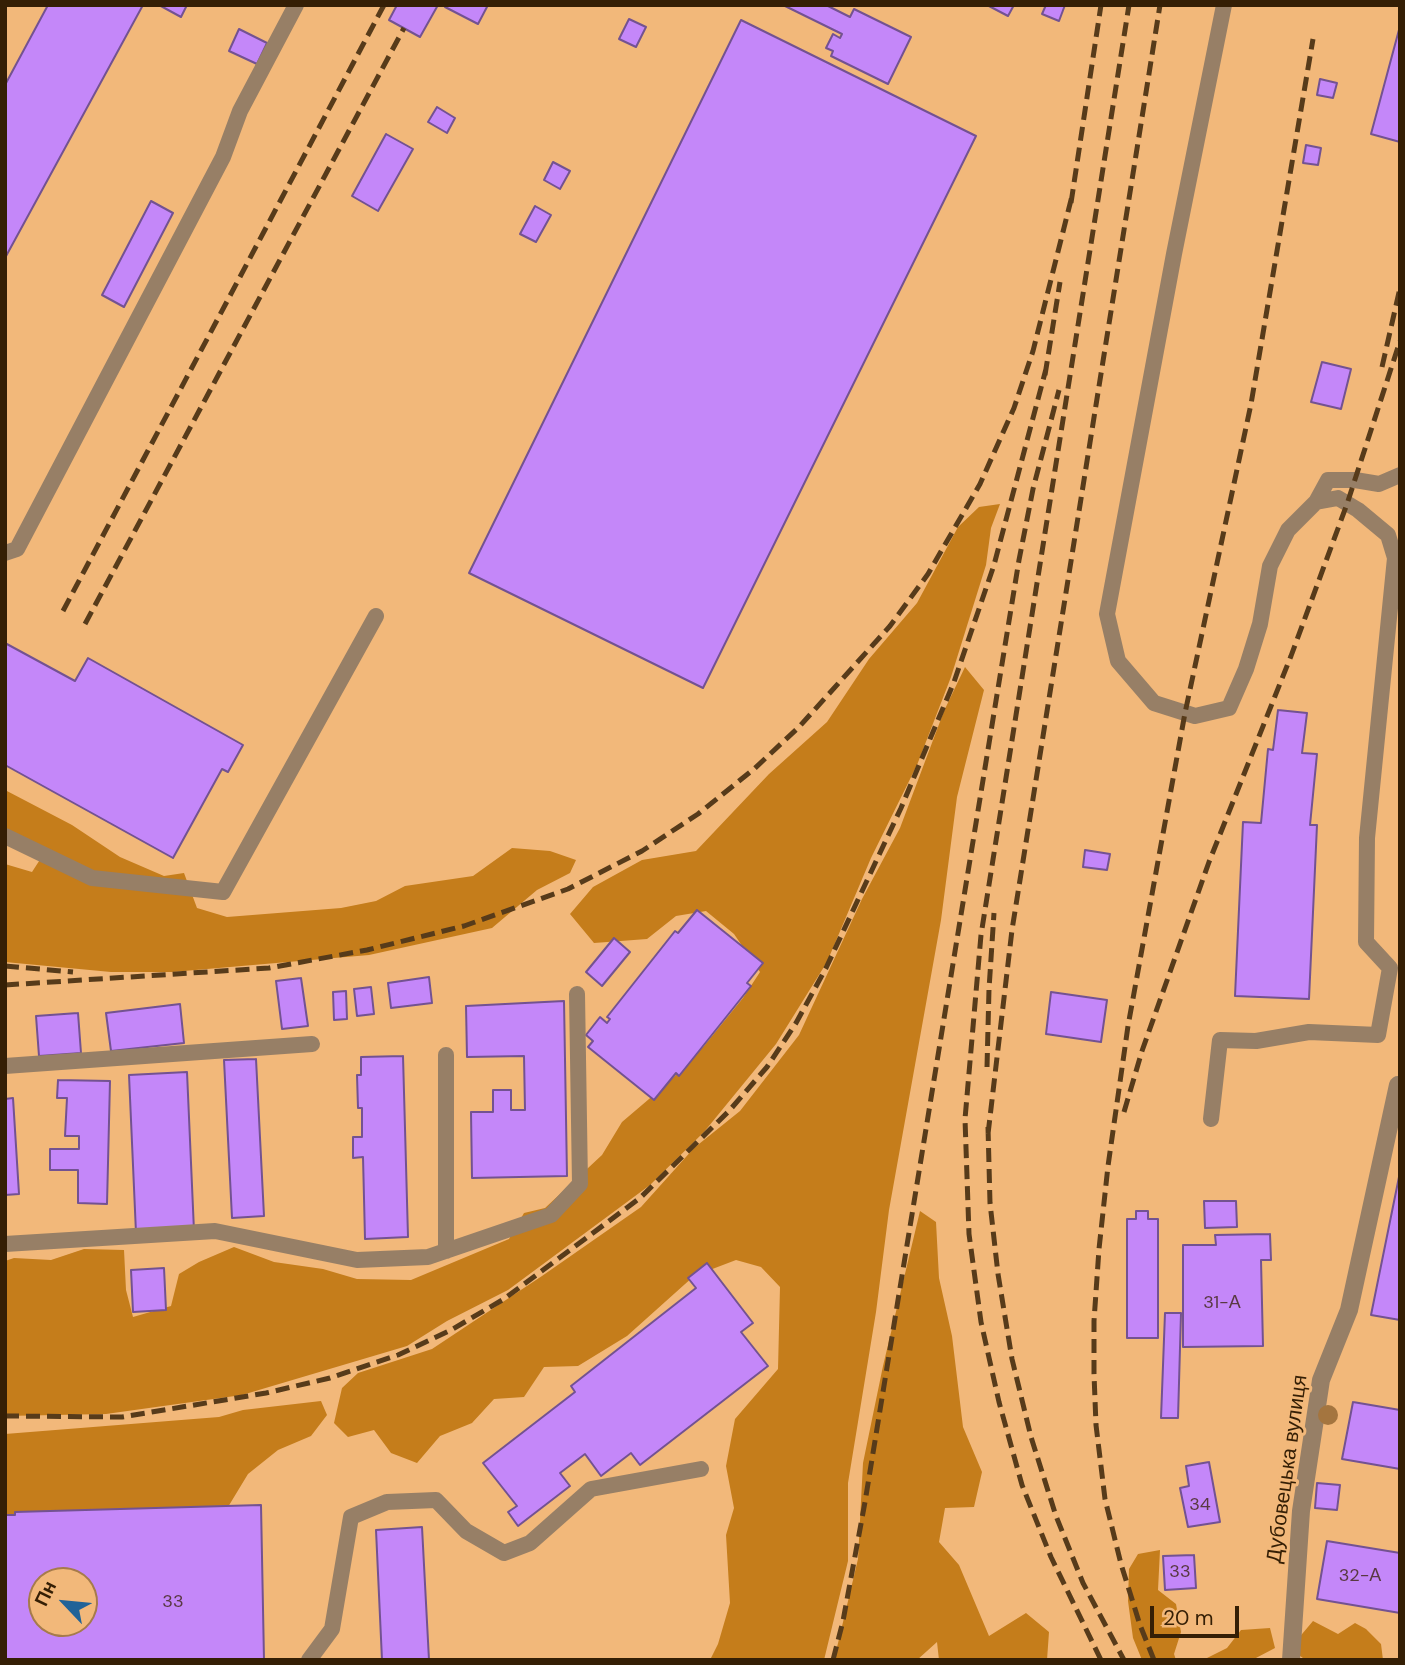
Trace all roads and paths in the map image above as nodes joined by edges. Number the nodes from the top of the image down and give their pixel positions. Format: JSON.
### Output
{"nodes":[{"id":1,"x":296,"y":5,"type":"edge"},
{"id":2,"x":1224,"y":5,"type":"edge"},
{"id":3,"x":1400,"y":475,"type":"edge"},
{"id":4,"x":1317,"y":502,"type":"junction"},
{"id":5,"x":5,"y":553,"type":"edge"},
{"id":6,"x":376,"y":616,"type":"dead end"},
{"id":7,"x":5,"y":835,"type":"edge"},
{"id":8,"x":577,"y":994,"type":"dead end"},
{"id":9,"x":312,"y":1044,"type":"dead end"},
{"id":10,"x":446,"y":1055,"type":"dead end"},
{"id":11,"x":5,"y":1066,"type":"edge"},
{"id":12,"x":1398,"y":1085,"type":"edge"},
{"id":13,"x":1211,"y":1119,"type":"dead end"},
{"id":14,"x":5,"y":1244,"type":"edge"},
{"id":15,"x":446,"y":1251,"type":"junction"},
{"id":16,"x":701,"y":1469,"type":"dead end"},
{"id":17,"x":309,"y":1660,"type":"edge"},
{"id":18,"x":1291,"y":1660,"type":"edge"}],
"edges":[{"from":1,"to":5,"type":"lane"},
{"from":2,"to":4,"type":"lane"},
{"from":3,"to":4,"type":"lane"},
{"from":4,"to":13,"type":"lane"},
{"from":6,"to":7,"type":"lane"},
{"from":8,"to":15,"type":"lane"},
{"from":9,"to":11,"type":"lane"},
{"from":10,"to":15,"type":"lane"},
{"from":12,"to":18,"type":"street","name":"Дубовецька вулиця"},
{"from":14,"to":15,"type":"lane"},
{"from":16,"to":17,"type":"lane"}]}
